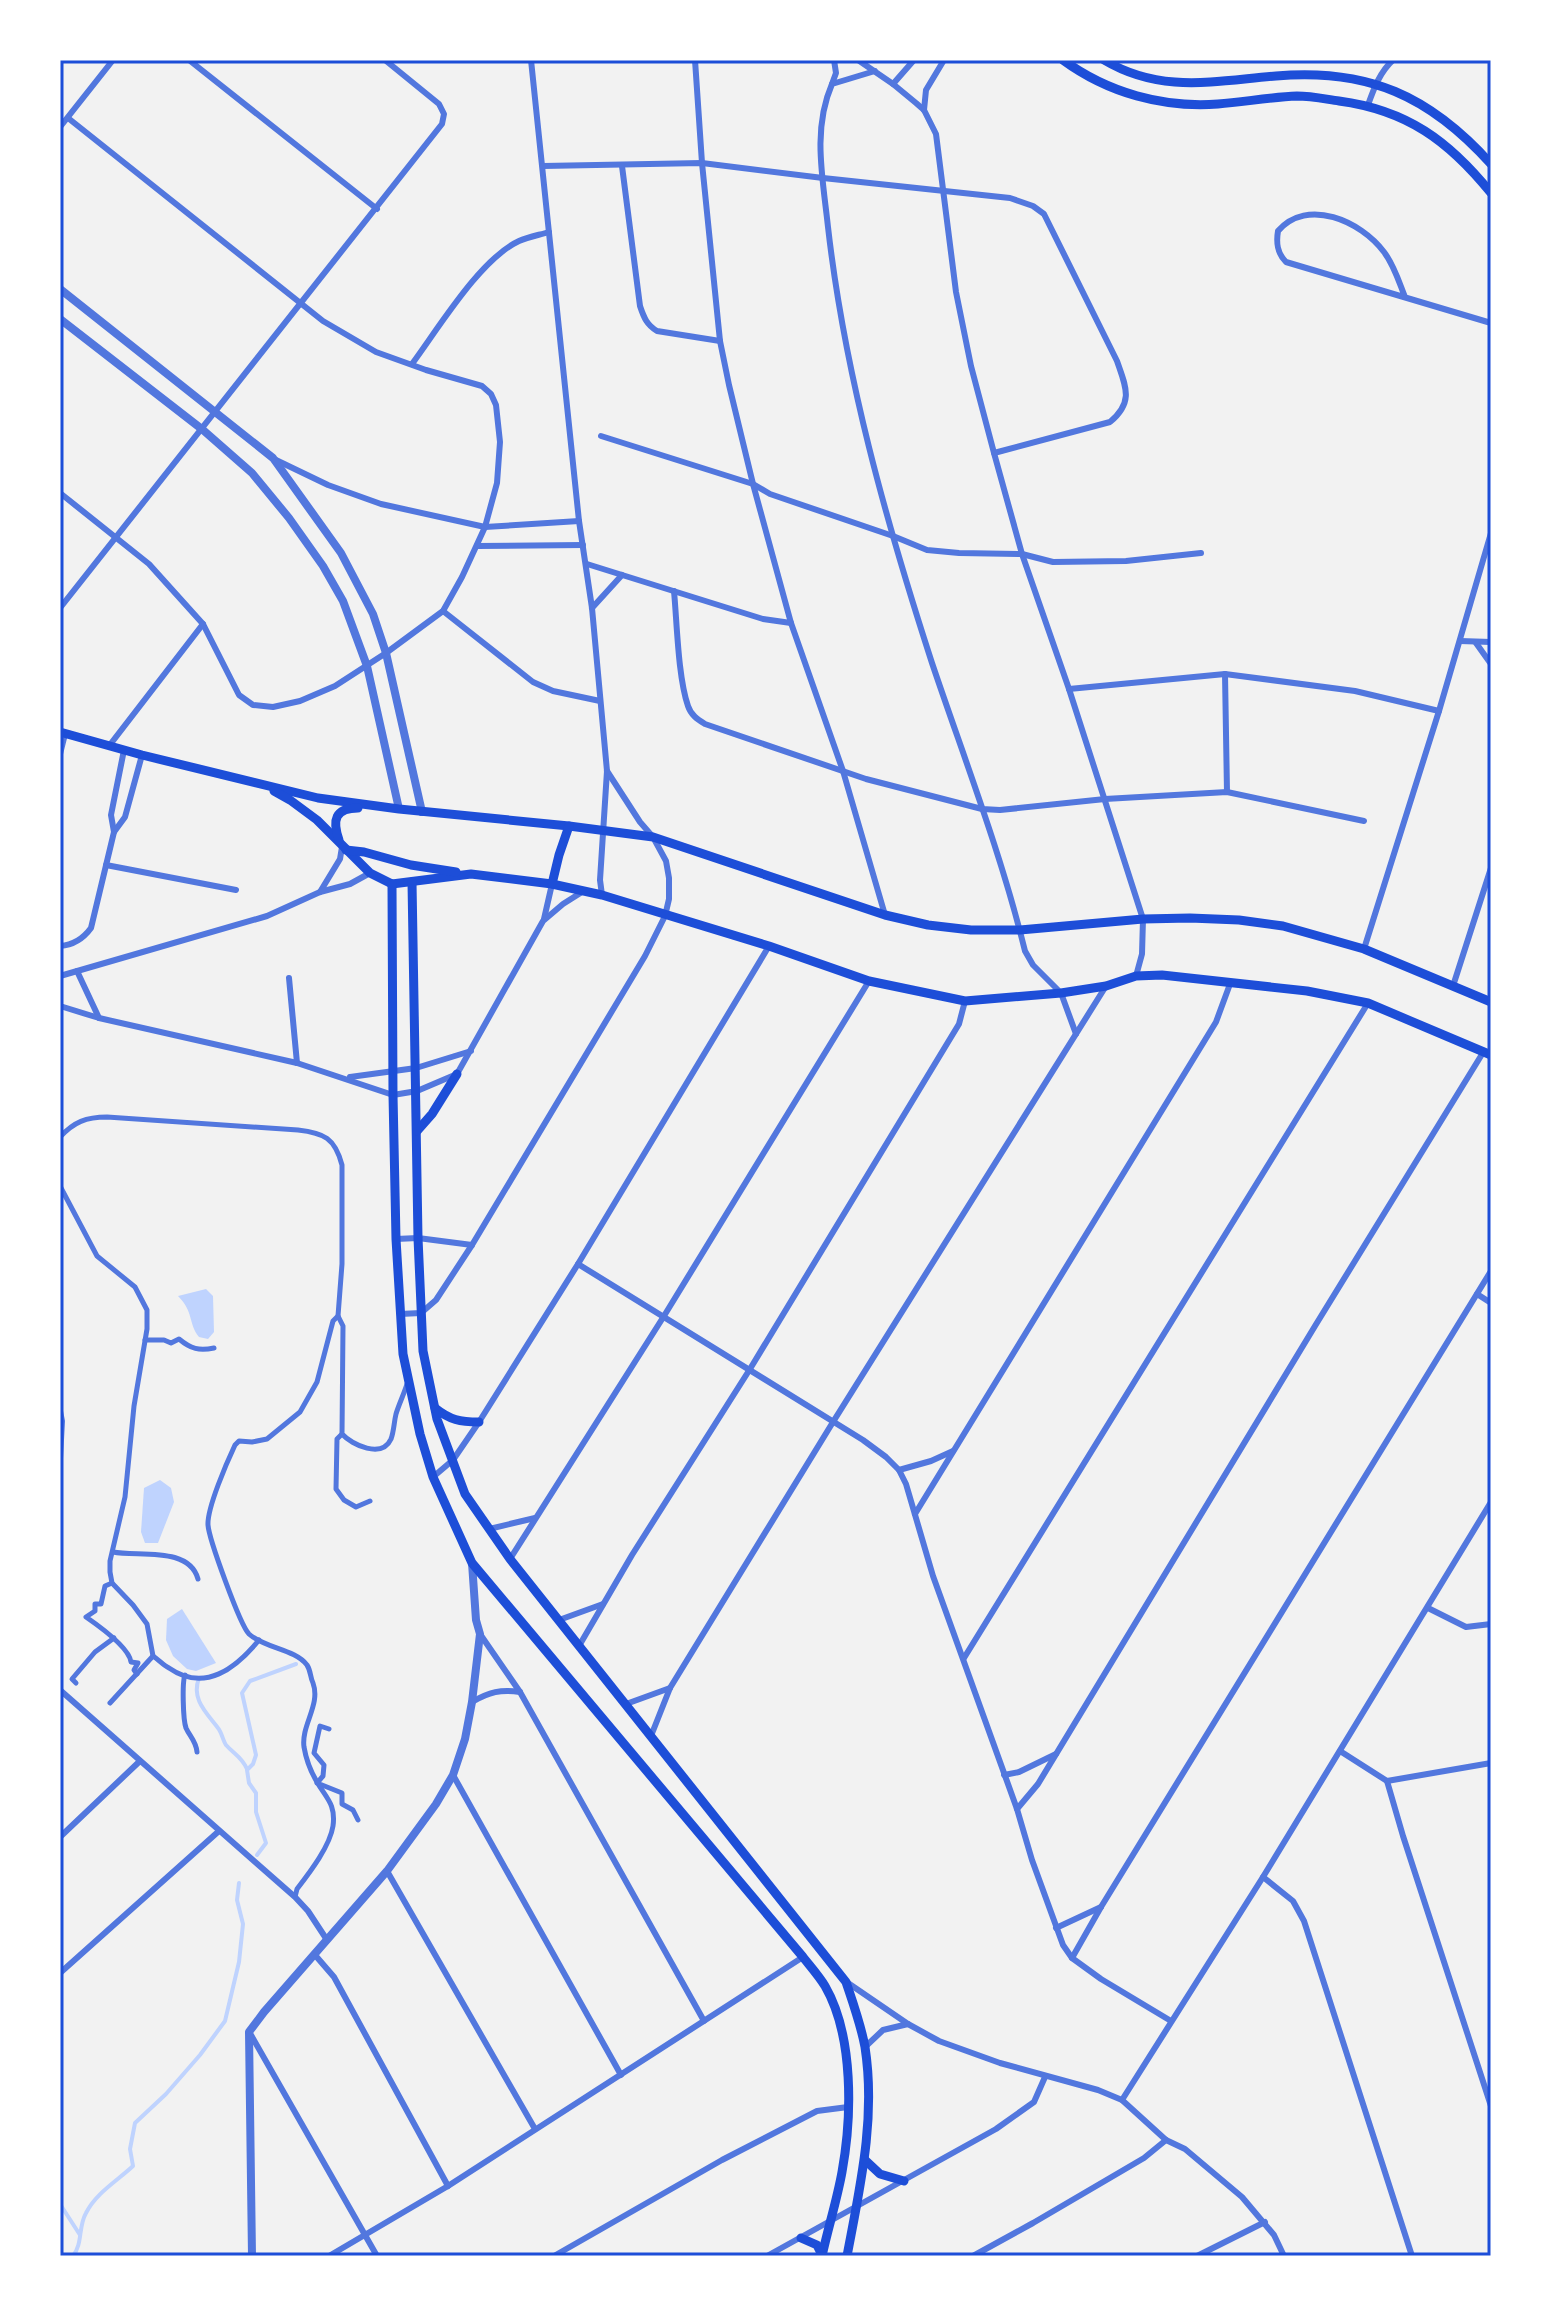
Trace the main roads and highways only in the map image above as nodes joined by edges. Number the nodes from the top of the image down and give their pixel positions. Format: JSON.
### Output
{"nodes":[{"id":1,"x":1063,"y":60,"type":"edge"},
{"id":2,"x":1104,"y":60,"type":"edge"},
{"id":3,"x":1491,"y":164,"type":"edge"},
{"id":4,"x":1491,"y":193,"type":"edge"},
{"id":5,"x":62,"y":733,"type":"edge"},
{"id":6,"x":264,"y":785,"type":"junction"},
{"id":7,"x":386,"y":807,"type":"junction"},
{"id":8,"x":569,"y":826,"type":"junction"},
{"id":9,"x":344,"y":848,"type":"junction"},
{"id":10,"x":471,"y":874,"type":"junction"},
{"id":11,"x":412,"y":882,"type":"junction"},
{"id":12,"x":392,"y":884,"type":"junction"},
{"id":13,"x":552,"y":884,"type":"junction"},
{"id":14,"x":1491,"y":1002,"type":"edge"},
{"id":15,"x":1487,"y":1053,"type":"edge"},
{"id":16,"x":457,"y":1074,"type":"road end"},
{"id":17,"x":417,"y":1131,"type":"junction"},
{"id":18,"x":435,"y":1408,"type":"junction"},
{"id":19,"x":479,"y":1422,"type":"road end"},
{"id":20,"x":865,"y":2160,"type":"junction"},
{"id":21,"x":904,"y":2181,"type":"road end"},
{"id":22,"x":801,"y":2238,"type":"road end"},
{"id":23,"x":822,"y":2256,"type":"edge"},
{"id":24,"x":847,"y":2256,"type":"edge"}],
"edges":[{"from":1,"to":4,"type":"main road"},
{"from":2,"to":3,"type":"main road"},
{"from":5,"to":6,"type":"main road"},
{"from":6,"to":7,"type":"main road"},
{"from":6,"to":9,"type":"main road"},
{"from":7,"to":8,"type":"main road"},
{"from":7,"to":9,"type":"main road"},
{"from":8,"to":13,"type":"main road"},
{"from":8,"to":14,"type":"main road"},
{"from":9,"to":10,"type":"main road"},
{"from":9,"to":12,"type":"main road"},
{"from":10,"to":11,"type":"main road"},
{"from":10,"to":13,"type":"main road"},
{"from":11,"to":12,"type":"main road"},
{"from":11,"to":17,"type":"main road"},
{"from":12,"to":23,"type":"main road"},
{"from":13,"to":15,"type":"main road"},
{"from":16,"to":17,"type":"main road"},
{"from":17,"to":18,"type":"main road"},
{"from":18,"to":19,"type":"main road"},
{"from":18,"to":20,"type":"main road"},
{"from":20,"to":21,"type":"main road"},
{"from":20,"to":24,"type":"main road"},
{"from":22,"to":23,"type":"main road"}]}
